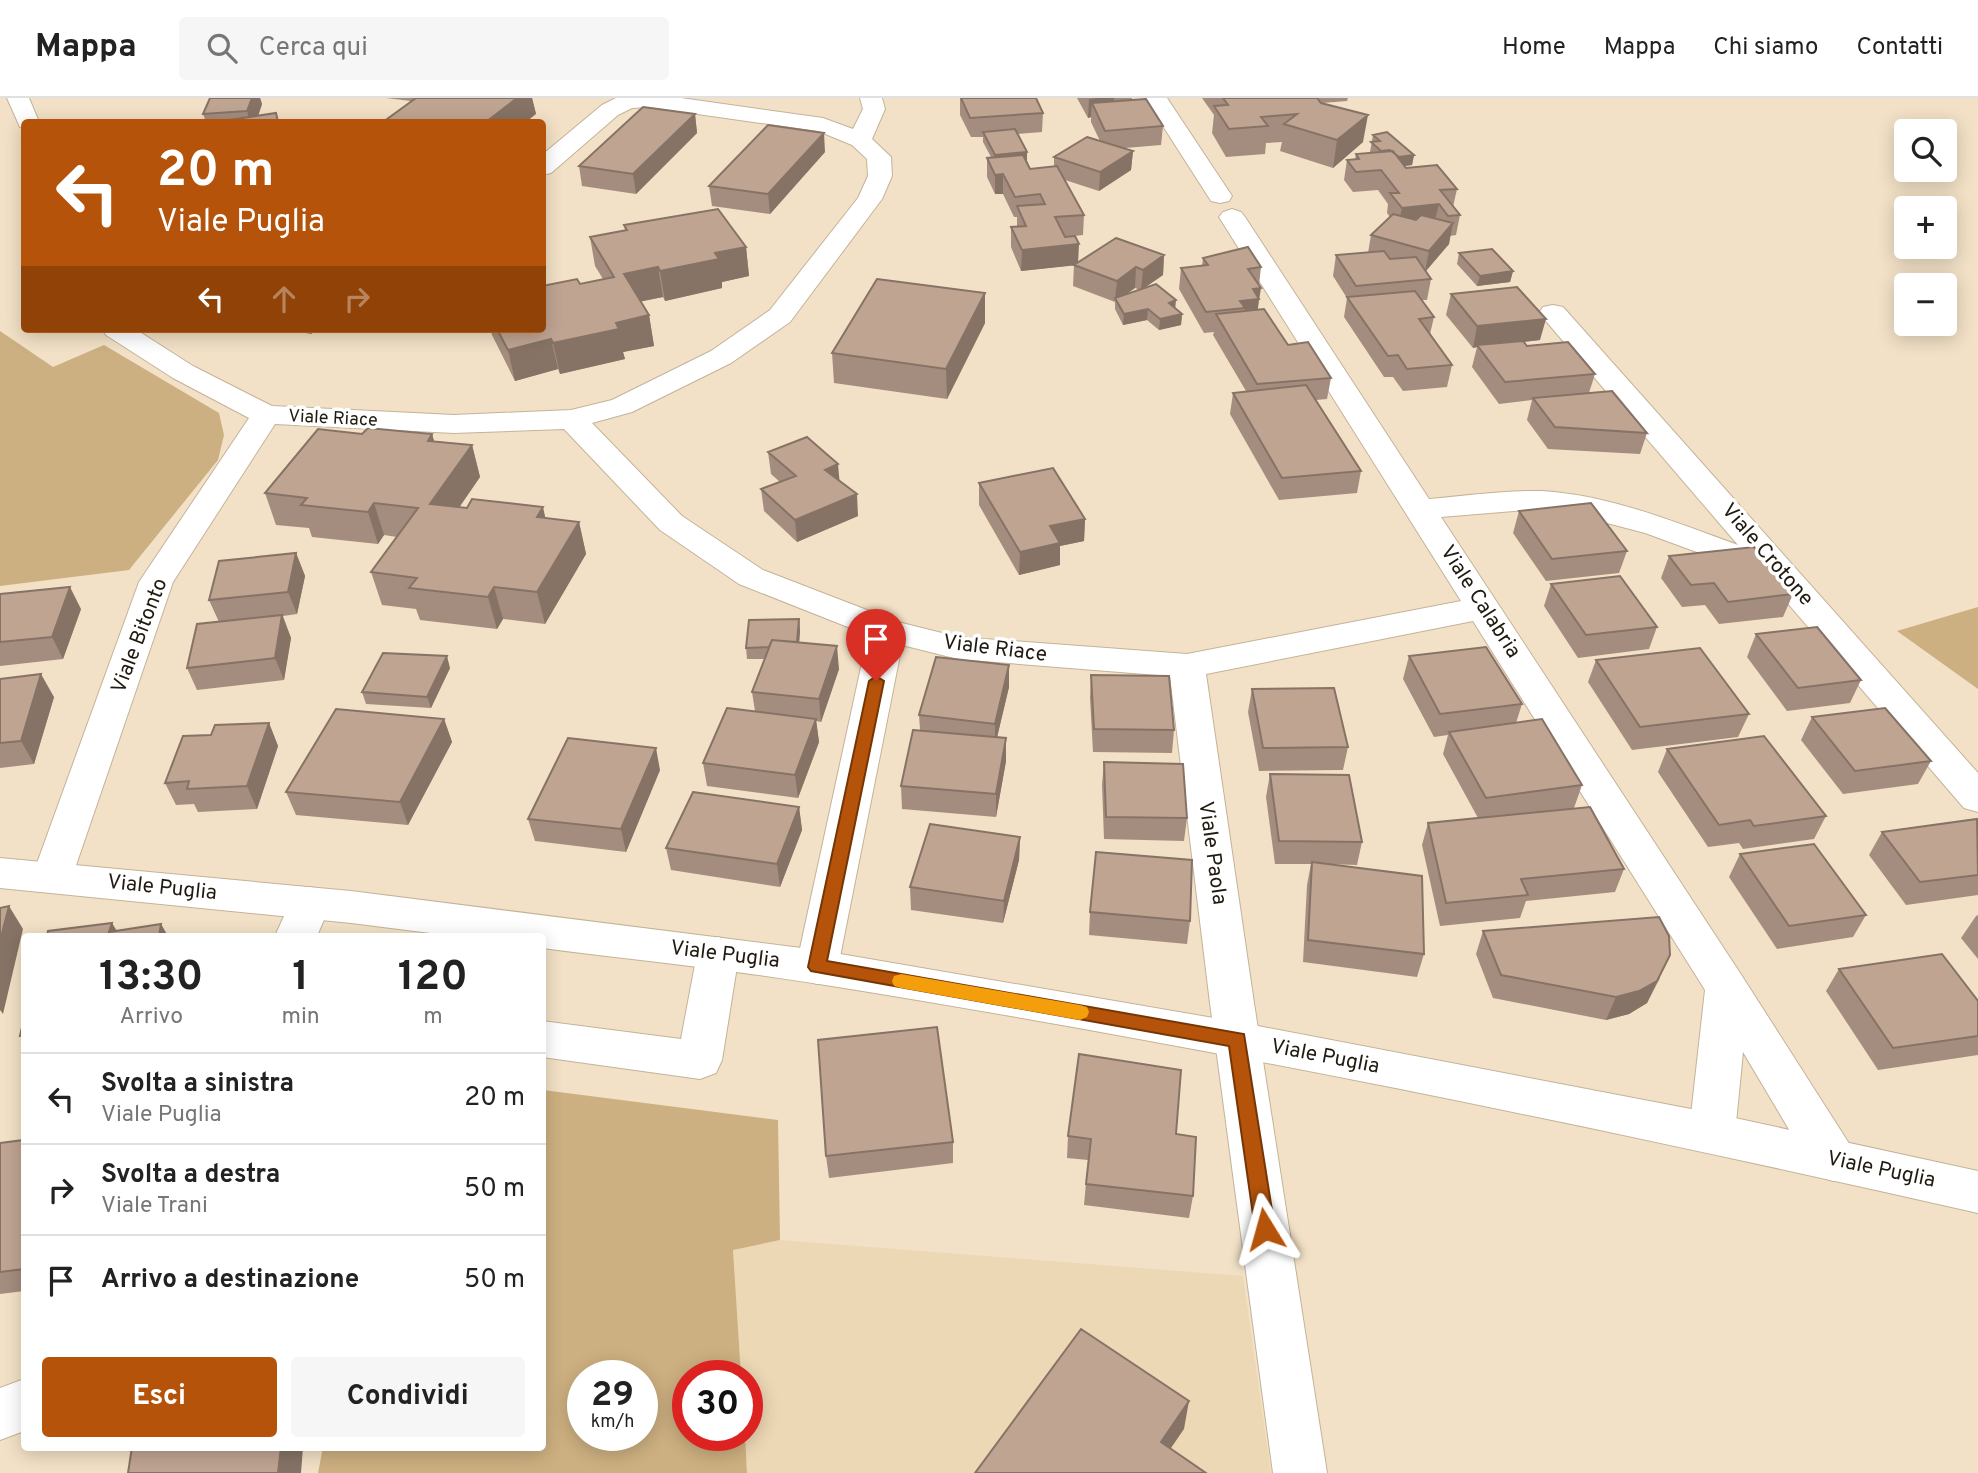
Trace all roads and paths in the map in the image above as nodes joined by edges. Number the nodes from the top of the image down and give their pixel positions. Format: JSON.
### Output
{"nodes":[{"id":1,"x":18,"y":98,"type":"edge"},
{"id":2,"x":871,"y":98,"type":"edge"},
{"id":3,"x":1156,"y":98,"type":"edge"},
{"id":4,"x":623,"y":99,"type":"edge"},
{"id":5,"x":27,"y":119,"type":"edge"},
{"id":6,"x":860,"y":140,"type":"junction"},
{"id":7,"x":546,"y":165,"type":"edge"},
{"id":8,"x":1553,"y":313,"type":"dead end"},
{"id":9,"x":122,"y":333,"type":"edge"},
{"id":10,"x":266,"y":415,"type":"junction"},
{"id":11,"x":572,"y":419,"type":"junction"},
{"id":12,"x":1419,"y":509,"type":"junction"},
{"id":13,"x":1783,"y":572,"type":"junction"},
{"id":14,"x":1483,"y":608,"type":"junction"},
{"id":15,"x":887,"y":630,"type":"junction"},
{"id":16,"x":1187,"y":666,"type":"junction"},
{"id":17,"x":1978,"y":798,"type":"edge"},
{"id":18,"x":0,"y":873,"type":"edge"},
{"id":19,"x":52,"y":877,"type":"junction"},
{"id":20,"x":303,"y":920,"type":"edge"},
{"id":21,"x":462,"y":933,"type":"edge"},
{"id":22,"x":546,"y":940,"type":"edge"},
{"id":23,"x":718,"y":954,"type":"junction"},
{"id":24,"x":817,"y":967,"type":"junction"},
{"id":25,"x":1727,"y":988,"type":"junction"},
{"id":26,"x":546,"y":1040,"type":"edge"},
{"id":27,"x":1237,"y":1040,"type":"junction"},
{"id":28,"x":1712,"y":1133,"type":"junction"},
{"id":29,"x":1833,"y":1160,"type":"junction"},
{"id":30,"x":1978,"y":1192,"type":"edge"},
{"id":31,"x":21,"y":1406,"type":"edge"},
{"id":32,"x":0,"y":1414,"type":"edge"},
{"id":33,"x":1300,"y":1473,"type":"edge"}],
"edges":[{"from":1,"to":5,"type":"street"},
{"from":2,"to":6,"type":"street"},
{"from":3,"to":12,"type":"street","name":"Viale Calabria"},
{"from":4,"to":6,"type":"street"},
{"from":4,"to":7,"type":"street"},
{"from":6,"to":11,"type":"street","name":"Viale Riace"},
{"from":8,"to":13,"type":"street","name":"Viale Crotone"},
{"from":9,"to":10,"type":"street","name":"Viale Riace"},
{"from":10,"to":11,"type":"street","name":"Viale Riace"},
{"from":10,"to":19,"type":"street","name":"Viale Bitonto"},
{"from":11,"to":15,"type":"street","name":"Viale Riace"},
{"from":12,"to":13,"type":"street"},
{"from":12,"to":14,"type":"street","name":"Viale Calabria"},
{"from":13,"to":17,"type":"street","name":"Viale Crotone"},
{"from":14,"to":16,"type":"street","name":"Viale Riace"},
{"from":14,"to":25,"type":"street","name":"Viale Calabria"},
{"from":15,"to":16,"type":"street","name":"Viale Riace"},
{"from":15,"to":24,"type":"street"},
{"from":16,"to":27,"type":"street","name":"Viale Paola"},
{"from":18,"to":19,"type":"street","name":"Viale Puglia"},
{"from":19,"to":20,"type":"street","name":"Viale Puglia"},
{"from":20,"to":21,"type":"street","name":"Viale Puglia"},
{"from":22,"to":23,"type":"street","name":"Viale Puglia"},
{"from":23,"to":24,"type":"street","name":"Viale Puglia"},
{"from":23,"to":26,"type":"street"},
{"from":24,"to":27,"type":"street","name":"Viale Puglia"},
{"from":25,"to":28,"type":"street"},
{"from":25,"to":29,"type":"street","name":"Viale Calabria"},
{"from":27,"to":28,"type":"street","name":"Viale Puglia"},
{"from":27,"to":33,"type":"street","name":"Viale Paola"},
{"from":28,"to":29,"type":"street","name":"Viale Puglia"},
{"from":29,"to":30,"type":"street","name":"Viale Puglia"},
{"from":31,"to":32,"type":"street"}]}
